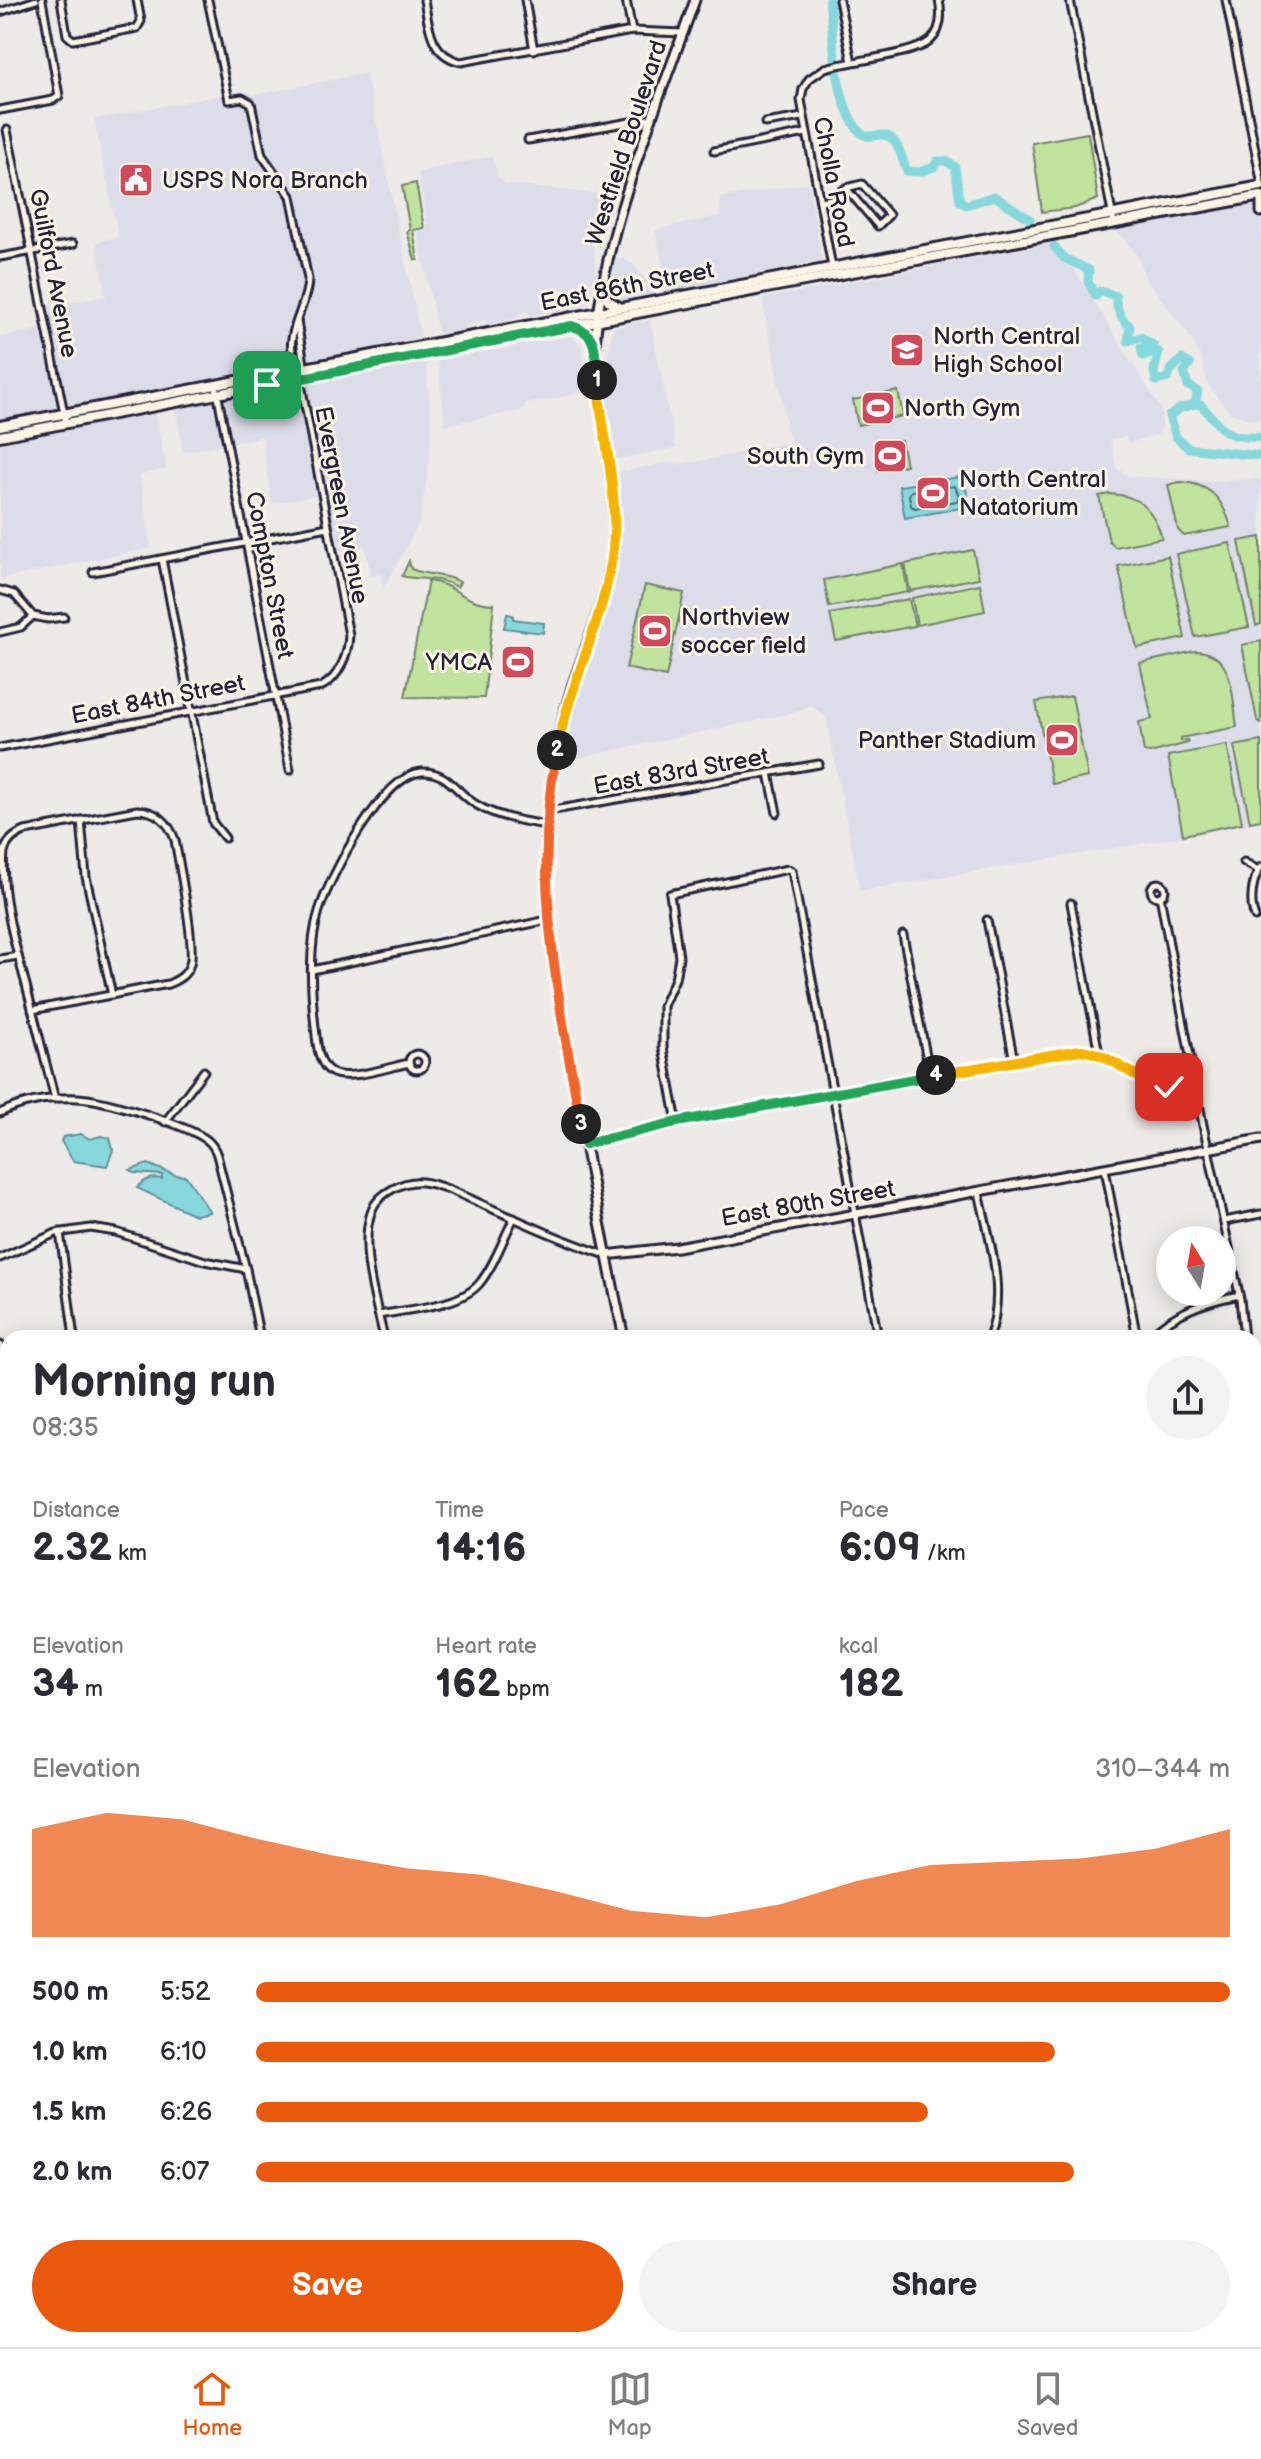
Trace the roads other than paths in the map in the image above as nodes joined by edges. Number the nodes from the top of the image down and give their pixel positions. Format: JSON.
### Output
{"nodes":[{"id":1,"x":39,"y":0,"type":"edge"},
{"id":2,"x":61,"y":0,"type":"edge"},
{"id":3,"x":139,"y":0,"type":"edge"},
{"id":4,"x":208,"y":0,"type":"edge"},
{"id":5,"x":424,"y":0,"type":"edge"},
{"id":6,"x":525,"y":0,"type":"edge"},
{"id":7,"x":626,"y":0,"type":"edge"},
{"id":8,"x":695,"y":0,"type":"edge"},
{"id":9,"x":839,"y":0,"type":"edge"},
{"id":10,"x":939,"y":0,"type":"edge"},
{"id":11,"x":1070,"y":0,"type":"edge"},
{"id":12,"x":1226,"y":0,"type":"edge"},
{"id":13,"x":0,"y":12,"type":"edge"},
{"id":14,"x":632,"y":31,"type":"junction"},
{"id":15,"x":683,"y":33,"type":"junction"},
{"id":16,"x":534,"y":50,"type":"junction"},
{"id":17,"x":852,"y":62,"type":"junction"},
{"id":18,"x":0,"y":110,"type":"edge"},
{"id":19,"x":803,"y":117,"type":"junction"},
{"id":20,"x":654,"y":118,"type":"junction"},
{"id":21,"x":765,"y":123,"type":"dead end"},
{"id":22,"x":7,"y":130,"type":"dead end"},
{"id":23,"x":806,"y":133,"type":"junction"},
{"id":24,"x":528,"y":140,"type":"dead end"},
{"id":25,"x":714,"y":151,"type":"dead end"},
{"id":26,"x":1261,"y":180,"type":"edge"},
{"id":27,"x":1261,"y":186,"type":"edge"},
{"id":28,"x":846,"y":188,"type":"junction"},
{"id":29,"x":1261,"y":196,"type":"edge"},
{"id":30,"x":820,"y":201,"type":"junction"},
{"id":31,"x":1261,"y":202,"type":"edge"},
{"id":32,"x":1261,"y":212,"type":"edge"},
{"id":33,"x":1113,"y":218,"type":"junction"},
{"id":34,"x":73,"y":244,"type":"dead end"},
{"id":35,"x":32,"y":251,"type":"junction"},
{"id":36,"x":0,"y":257,"type":"edge"},
{"id":37,"x":833,"y":271,"type":"junction"},
{"id":38,"x":603,"y":292,"type":"junction"},
{"id":39,"x":620,"y":308,"type":"junction"},
{"id":40,"x":598,"y":316,"type":"junction"},
{"id":41,"x":572,"y":326,"type":"junction"},
{"id":42,"x":595,"y":343,"type":"junction"},
{"id":43,"x":300,"y":374,"type":"junction"},
{"id":44,"x":216,"y":390,"type":"junction"},
{"id":45,"x":65,"y":419,"type":"junction"},
{"id":46,"x":0,"y":426,"type":"edge"},
{"id":47,"x":0,"y":436,"type":"edge"},
{"id":48,"x":328,"y":527,"type":"junction"},
{"id":49,"x":245,"y":544,"type":"junction"},
{"id":50,"x":162,"y":559,"type":"junction"},
{"id":51,"x":93,"y":572,"type":"dead end"},
{"id":52,"x":0,"y":590,"type":"edge"},
{"id":53,"x":33,"y":616,"type":"junction"},
{"id":54,"x":64,"y":617,"type":"dead end"},
{"id":55,"x":0,"y":632,"type":"edge"},
{"id":56,"x":348,"y":648,"type":"joint"},
{"id":57,"x":275,"y":695,"type":"junction"},
{"id":58,"x":192,"y":712,"type":"junction"},
{"id":59,"x":0,"y":748,"type":"edge"},
{"id":60,"x":819,"y":764,"type":"dead end"},
{"id":61,"x":290,"y":770,"type":"dead end"},
{"id":62,"x":769,"y":773,"type":"junction"},
{"id":63,"x":548,"y":811,"type":"junction"},
{"id":64,"x":777,"y":813,"type":"dead end"},
{"id":65,"x":81,"y":820,"type":"junction"},
{"id":66,"x":547,"y":825,"type":"junction"},
{"id":67,"x":225,"y":838,"type":"dead end"},
{"id":68,"x":1244,"y":862,"type":"dead end"},
{"id":69,"x":1260,"y":869,"type":"edge"},
{"id":70,"x":1160,"y":896,"type":"dead end"},
{"id":71,"x":1071,"y":903,"type":"dead end"},
{"id":72,"x":1255,"y":917,"type":"dead end"},
{"id":73,"x":548,"y":920,"type":"junction"},
{"id":74,"x":987,"y":920,"type":"dead end"},
{"id":75,"x":903,"y":935,"type":"dead end"},
{"id":76,"x":18,"y":956,"type":"junction"},
{"id":77,"x":0,"y":959,"type":"edge"},
{"id":78,"x":312,"y":970,"type":"junction"},
{"id":79,"x":112,"y":995,"type":"junction"},
{"id":80,"x":32,"y":1010,"type":"junction"},
{"id":81,"x":1099,"y":1055,"type":"junction"},
{"id":82,"x":1014,"y":1061,"type":"junction"},
{"id":83,"x":409,"y":1063,"type":"dead end"},
{"id":84,"x":204,"y":1071,"type":"dead end"},
{"id":85,"x":930,"y":1076,"type":"junction"},
{"id":86,"x":1195,"y":1085,"type":"junction"},
{"id":87,"x":833,"y":1094,"type":"junction"},
{"id":88,"x":55,"y":1099,"type":"junction"},
{"id":89,"x":0,"y":1113,"type":"edge"},
{"id":90,"x":165,"y":1122,"type":"junction"},
{"id":91,"x":677,"y":1122,"type":"junction"},
{"id":92,"x":1261,"y":1139,"type":"edge"},
{"id":93,"x":585,"y":1144,"type":"junction"},
{"id":94,"x":1208,"y":1150,"type":"junction"},
{"id":95,"x":1105,"y":1169,"type":"junction"},
{"id":96,"x":979,"y":1192,"type":"junction"},
{"id":97,"x":855,"y":1214,"type":"junction"},
{"id":98,"x":1261,"y":1214,"type":"edge"},
{"id":99,"x":514,"y":1218,"type":"junction"},
{"id":100,"x":1224,"y":1221,"type":"junction"},
{"id":101,"x":60,"y":1232,"type":"junction"},
{"id":102,"x":606,"y":1255,"type":"junction"},
{"id":103,"x":0,"y":1258,"type":"edge"},
{"id":104,"x":246,"y":1269,"type":"junction"},
{"id":105,"x":1239,"y":1295,"type":"junction"},
{"id":106,"x":379,"y":1315,"type":"junction"},
{"id":107,"x":73,"y":1330,"type":"edge"},
{"id":108,"x":258,"y":1330,"type":"edge"},
{"id":109,"x":382,"y":1330,"type":"edge"},
{"id":110,"x":622,"y":1330,"type":"edge"},
{"id":111,"x":877,"y":1330,"type":"edge"},
{"id":112,"x":991,"y":1330,"type":"edge"},
{"id":113,"x":1135,"y":1330,"type":"edge"},
{"id":114,"x":1157,"y":1330,"type":"edge"},
{"id":115,"x":1243,"y":1330,"type":"edge"}],
"edges":[{"from":1,"to":13,"type":"street"},
{"from":1,"to":18,"type":"street"},
{"from":2,"to":3,"type":"street"},
{"from":4,"to":43,"type":"street","name":"Evergreen Avenue"},
{"from":5,"to":16,"type":"street"},
{"from":6,"to":16,"type":"street"},
{"from":7,"to":14,"type":"street"},
{"from":8,"to":15,"type":"street","name":"Westfield Boulevard"},
{"from":9,"to":17,"type":"street"},
{"from":10,"to":17,"type":"street","name":"Cholla Road"},
{"from":11,"to":33,"type":"street"},
{"from":12,"to":26,"type":"street"},
{"from":14,"to":15,"type":"street"},
{"from":14,"to":16,"type":"street"},
{"from":15,"to":20,"type":"street","name":"Westfield Boulevard"},
{"from":17,"to":19,"type":"street","name":"Cholla Road"},
{"from":19,"to":21,"type":"street"},
{"from":19,"to":23,"type":"street","name":"Cholla Road"},
{"from":20,"to":24,"type":"street"},
{"from":20,"to":38,"type":"street","name":"Westfield Boulevard"},
{"from":22,"to":35,"type":"street","name":"Guilford Avenue"},
{"from":23,"to":25,"type":"street"},
{"from":23,"to":30,"type":"street","name":"Cholla Road"},
{"from":27,"to":33,"type":"main road","name":"East 86th Street"},
{"from":28,"to":28,"type":"street"},
{"from":28,"to":30,"type":"street"},
{"from":29,"to":33,"type":"main road","name":"East 86th Street"},
{"from":30,"to":37,"type":"street","name":"Cholla Road"},
{"from":31,"to":32,"type":"street"},
{"from":33,"to":37,"type":"main road","name":"East 86th Street"},
{"from":34,"to":35,"type":"street"},
{"from":35,"to":36,"type":"street"},
{"from":35,"to":45,"type":"street","name":"Guilford Avenue"},
{"from":37,"to":39,"type":"main road","name":"East 86th Street"},
{"from":37,"to":40,"type":"main road","name":"East 86th Street"},
{"from":38,"to":39,"type":"main road"},
{"from":38,"to":40,"type":"street","name":"Westfield Boulevard"},
{"from":39,"to":40,"type":"main road","name":"East 86th Street"},
{"from":40,"to":41,"type":"main road","name":"East 86th Street"},
{"from":40,"to":42,"type":"street","name":"Westfield Boulevard"},
{"from":40,"to":43,"type":"main road","name":"East 86th Street"},
{"from":41,"to":42,"type":"main road"},
{"from":41,"to":43,"type":"main road","name":"East 86th Street"},
{"from":42,"to":63,"type":"street","name":"Westfield Boulevard"},
{"from":43,"to":44,"type":"main road","name":"East 86th Street"},
{"from":43,"to":48,"type":"street","name":"Evergreen Avenue"},
{"from":44,"to":45,"type":"main road","name":"East 86th Street"},
{"from":44,"to":49,"type":"street","name":"Compton Street"},
{"from":45,"to":46,"type":"main road","name":"East 86th Street"},
{"from":45,"to":47,"type":"main road","name":"East 86th Street"},
{"from":48,"to":49,"type":"street"},
{"from":48,"to":56,"type":"street","name":"Evergreen Avenue"},
{"from":49,"to":50,"type":"street"},
{"from":49,"to":57,"type":"street","name":"Compton Street"},
{"from":50,"to":51,"type":"street"},
{"from":50,"to":58,"type":"street"},
{"from":52,"to":53,"type":"street"},
{"from":53,"to":54,"type":"street"},
{"from":53,"to":55,"type":"street"},
{"from":56,"to":57,"type":"street","name":"East 84th Street"},
{"from":57,"to":58,"type":"street","name":"East 84th Street"},
{"from":57,"to":61,"type":"street","name":"Compton Street"},
{"from":58,"to":59,"type":"street","name":"East 84th Street"},
{"from":58,"to":67,"type":"street"},
{"from":60,"to":62,"type":"street","name":"East 83rd Street"},
{"from":62,"to":63,"type":"street","name":"East 83rd Street"},
{"from":62,"to":64,"type":"street"},
{"from":63,"to":66,"type":"street","name":"Westfield Boulevard"},
{"from":65,"to":76,"type":"street"},
{"from":65,"to":79,"type":"street"},
{"from":65,"to":79,"type":"street"},
{"from":66,"to":73,"type":"street","name":"Westfield Boulevard"},
{"from":66,"to":78,"type":"street"},
{"from":68,"to":69,"type":"street"},
{"from":69,"to":72,"type":"street"},
{"from":70,"to":86,"type":"street"},
{"from":71,"to":81,"type":"street"},
{"from":73,"to":78,"type":"street"},
{"from":73,"to":93,"type":"street","name":"Westfield Boulevard"},
{"from":74,"to":82,"type":"street"},
{"from":75,"to":85,"type":"street"},
{"from":76,"to":77,"type":"street"},
{"from":76,"to":80,"type":"street"},
{"from":78,"to":83,"type":"street"},
{"from":79,"to":80,"type":"street"},
{"from":80,"to":88,"type":"street"},
{"from":81,"to":82,"type":"street"},
{"from":81,"to":86,"type":"street"},
{"from":82,"to":85,"type":"street"},
{"from":84,"to":90,"type":"street"},
{"from":85,"to":87,"type":"street"},
{"from":86,"to":94,"type":"street"},
{"from":87,"to":91,"type":"street"},
{"from":87,"to":91,"type":"street"},
{"from":87,"to":97,"type":"street"},
{"from":88,"to":89,"type":"street"},
{"from":88,"to":90,"type":"street"},
{"from":90,"to":104,"type":"street"},
{"from":91,"to":93,"type":"street"},
{"from":92,"to":94,"type":"street","name":"East 80th Street"},
{"from":93,"to":102,"type":"street","name":"Westfield Boulevard"},
{"from":94,"to":95,"type":"street","name":"East 80th Street"},
{"from":94,"to":100,"type":"street"},
{"from":95,"to":96,"type":"street","name":"East 80th Street"},
{"from":95,"to":113,"type":"street"},
{"from":96,"to":97,"type":"street","name":"East 80th Street"},
{"from":96,"to":112,"type":"street"},
{"from":97,"to":102,"type":"street","name":"East 80th Street"},
{"from":97,"to":111,"type":"street"},
{"from":98,"to":100,"type":"street"},
{"from":99,"to":102,"type":"street","name":"East 80th Street"},
{"from":99,"to":106,"type":"street"},
{"from":99,"to":106,"type":"street","name":"East 80th Street"},
{"from":100,"to":105,"type":"street"},
{"from":101,"to":103,"type":"street"},
{"from":101,"to":104,"type":"street"},
{"from":101,"to":107,"type":"street"},
{"from":102,"to":110,"type":"street","name":"Westfield Boulevard"},
{"from":104,"to":108,"type":"street"},
{"from":105,"to":114,"type":"street"},
{"from":105,"to":115,"type":"street"},
{"from":106,"to":109,"type":"street"}]}
